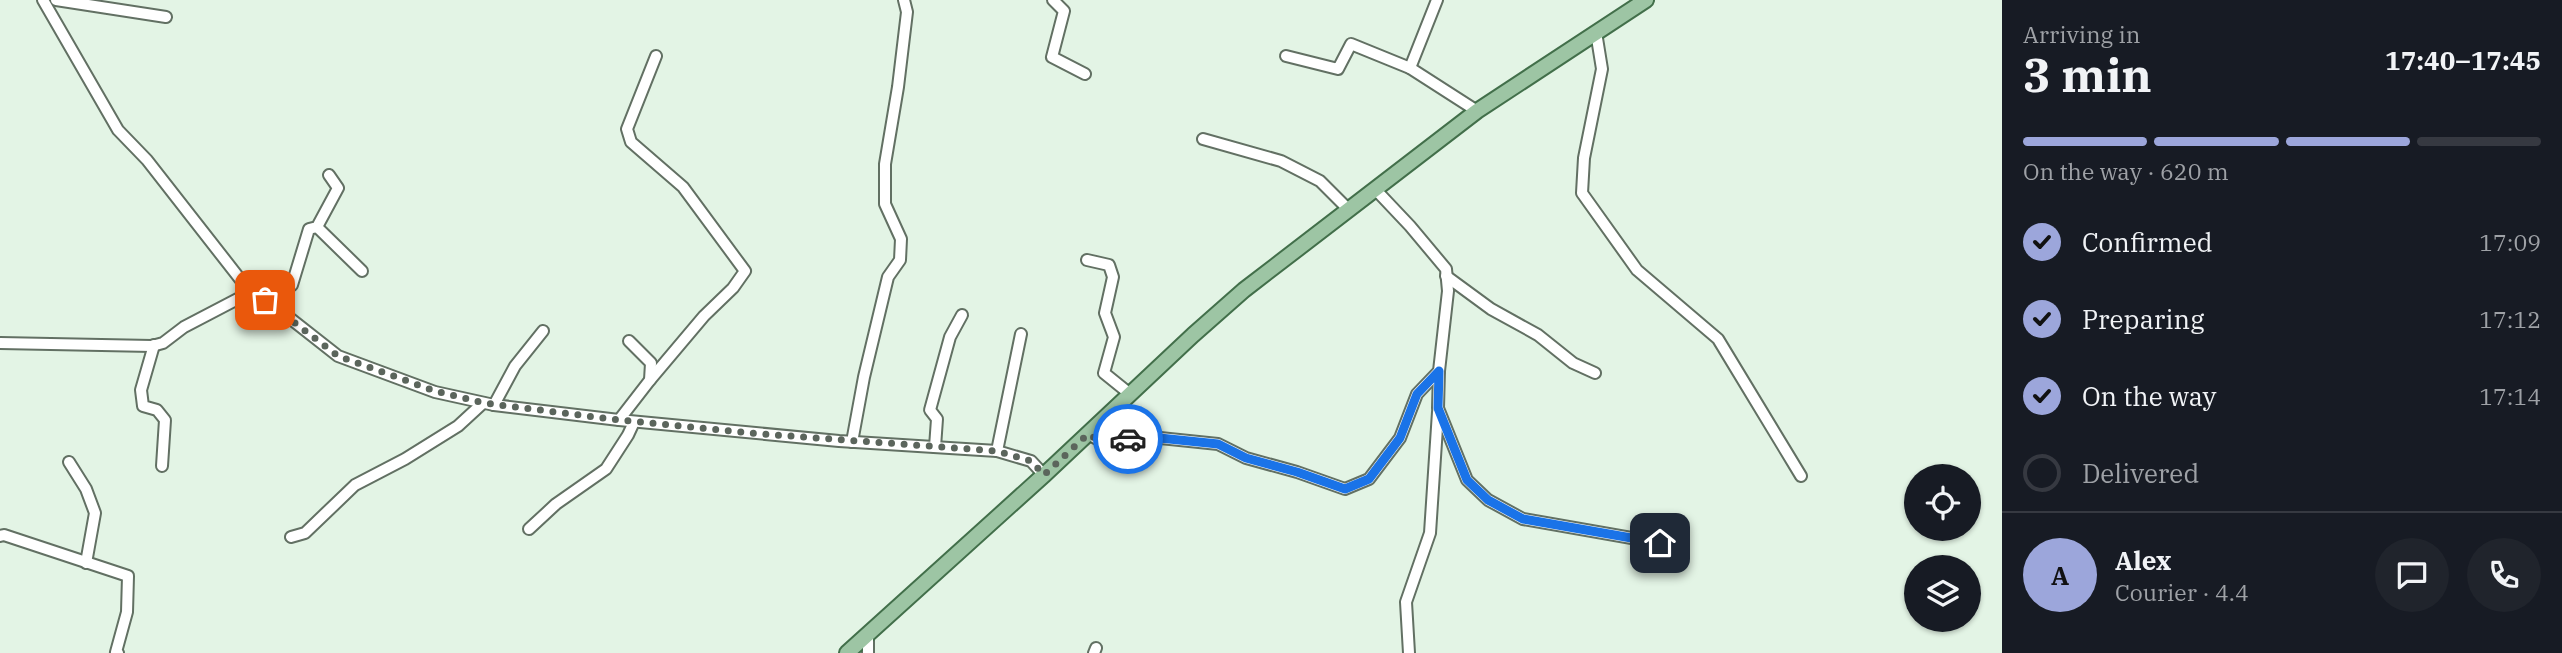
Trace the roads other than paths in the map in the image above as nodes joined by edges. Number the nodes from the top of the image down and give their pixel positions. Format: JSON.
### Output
{"nodes":[{"id":1,"x":43,"y":0,"type":"edge"},
{"id":2,"x":57,"y":0,"type":"edge"},
{"id":3,"x":904,"y":0,"type":"edge"},
{"id":4,"x":1053,"y":0,"type":"edge"},
{"id":5,"x":1437,"y":0,"type":"edge"},
{"id":6,"x":1646,"y":0,"type":"edge"},
{"id":7,"x":166,"y":17,"type":"dead end"},
{"id":8,"x":1596,"y":32,"type":"junction"},
{"id":9,"x":656,"y":56,"type":"dead end"},
{"id":10,"x":1286,"y":56,"type":"dead end"},
{"id":11,"x":1410,"y":68,"type":"junction"},
{"id":12,"x":1085,"y":74,"type":"dead end"},
{"id":13,"x":1477,"y":111,"type":"junction"},
{"id":14,"x":1203,"y":139,"type":"dead end"},
{"id":15,"x":329,"y":175,"type":"dead end"},
{"id":16,"x":1375,"y":190,"type":"junction"},
{"id":17,"x":1349,"y":210,"type":"junction"},
{"id":18,"x":317,"y":227,"type":"junction"},
{"id":19,"x":1087,"y":260,"type":"dead end"},
{"id":20,"x":362,"y":271,"type":"dead end"},
{"id":21,"x":1447,"y":276,"type":"junction"},
{"id":22,"x":253,"y":291,"type":"junction"},
{"id":23,"x":277,"y":309,"type":"junction"},
{"id":24,"x":962,"y":315,"type":"dead end"},
{"id":25,"x":543,"y":331,"type":"dead end"},
{"id":26,"x":1021,"y":334,"type":"dead end"},
{"id":27,"x":629,"y":341,"type":"dead end"},
{"id":28,"x":0,"y":343,"type":"edge"},
{"id":29,"x":153,"y":345,"type":"junction"},
{"id":30,"x":1439,"y":371,"type":"junction"},
{"id":31,"x":1595,"y":373,"type":"dead end"},
{"id":32,"x":650,"y":380,"type":"junction"},
{"id":33,"x":1130,"y":394,"type":"junction"},
{"id":34,"x":489,"y":404,"type":"junction"},
{"id":35,"x":1438,"y":408,"type":"junction"},
{"id":36,"x":619,"y":420,"type":"junction"},
{"id":37,"x":634,"y":422,"type":"junction"},
{"id":38,"x":1088,"y":434,"type":"junction"},
{"id":39,"x":852,"y":442,"type":"junction"},
{"id":40,"x":934,"y":447,"type":"junction"},
{"id":41,"x":997,"y":451,"type":"junction"},
{"id":42,"x":69,"y":462,"type":"dead end"},
{"id":43,"x":162,"y":466,"type":"dead end"},
{"id":44,"x":1044,"y":475,"type":"junction"},
{"id":45,"x":1801,"y":476,"type":"dead end"},
{"id":46,"x":529,"y":529,"type":"dead end"},
{"id":47,"x":0,"y":536,"type":"edge"},
{"id":48,"x":291,"y":537,"type":"dead end"},
{"id":49,"x":1660,"y":543,"type":"dead end"},
{"id":50,"x":86,"y":563,"type":"junction"},
{"id":51,"x":868,"y":634,"type":"junction"},
{"id":52,"x":115,"y":653,"type":"edge"},
{"id":53,"x":847,"y":653,"type":"edge"},
{"id":54,"x":868,"y":653,"type":"edge"},
{"id":55,"x":1409,"y":653,"type":"edge"}],
"edges":[{"from":1,"to":22,"type":"street"},
{"from":2,"to":7,"type":"street"},
{"from":3,"to":39,"type":"street"},
{"from":4,"to":12,"type":"street"},
{"from":5,"to":11,"type":"street"},
{"from":6,"to":8,"type":"main road"},
{"from":8,"to":13,"type":"main road"},
{"from":8,"to":45,"type":"street"},
{"from":9,"to":32,"type":"street"},
{"from":10,"to":11,"type":"street"},
{"from":11,"to":13,"type":"street"},
{"from":13,"to":16,"type":"main road"},
{"from":14,"to":17,"type":"street"},
{"from":15,"to":18,"type":"street"},
{"from":16,"to":17,"type":"main road"},
{"from":16,"to":21,"type":"street"},
{"from":17,"to":33,"type":"main road"},
{"from":18,"to":20,"type":"street"},
{"from":18,"to":23,"type":"street"},
{"from":19,"to":33,"type":"street"},
{"from":21,"to":30,"type":"street"},
{"from":21,"to":31,"type":"street"},
{"from":22,"to":23,"type":"street"},
{"from":22,"to":29,"type":"street"},
{"from":23,"to":34,"type":"street"},
{"from":24,"to":40,"type":"street"},
{"from":25,"to":34,"type":"street"},
{"from":26,"to":41,"type":"street"},
{"from":27,"to":32,"type":"street"},
{"from":28,"to":29,"type":"street"},
{"from":29,"to":43,"type":"street"},
{"from":30,"to":35,"type":"street"},
{"from":30,"to":38,"type":"street"},
{"from":32,"to":36,"type":"street"},
{"from":33,"to":38,"type":"main road"},
{"from":34,"to":36,"type":"street"},
{"from":34,"to":48,"type":"street"},
{"from":35,"to":49,"type":"street"},
{"from":35,"to":55,"type":"street"},
{"from":36,"to":37,"type":"street"},
{"from":37,"to":39,"type":"street"},
{"from":37,"to":46,"type":"street"},
{"from":38,"to":44,"type":"main road"},
{"from":39,"to":40,"type":"street"},
{"from":40,"to":41,"type":"street"},
{"from":41,"to":44,"type":"street"},
{"from":42,"to":50,"type":"street"},
{"from":44,"to":51,"type":"main road"},
{"from":47,"to":50,"type":"street"},
{"from":50,"to":52,"type":"street"},
{"from":51,"to":53,"type":"main road"},
{"from":51,"to":54,"type":"street"}]}
